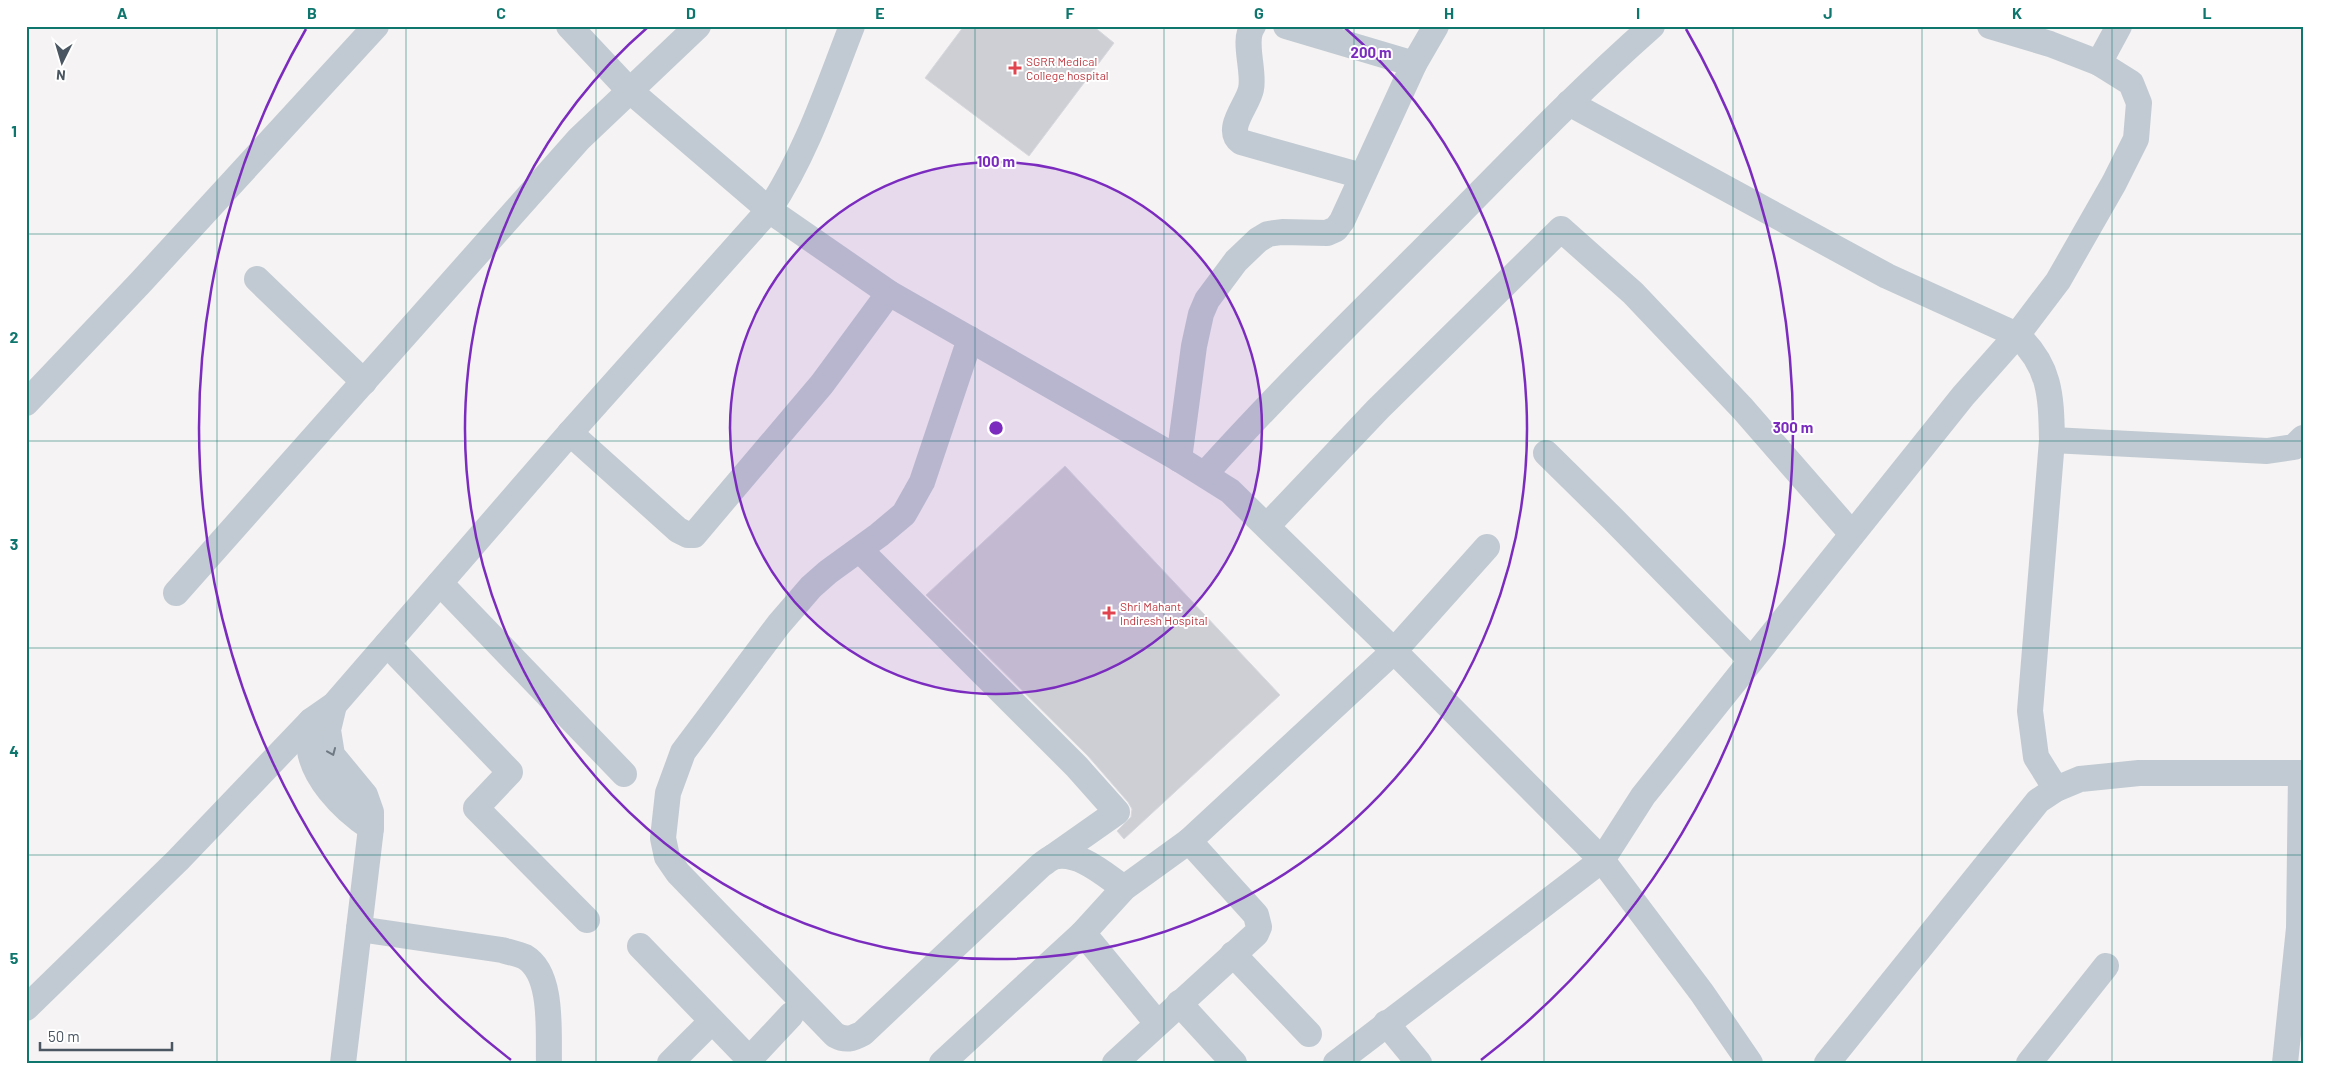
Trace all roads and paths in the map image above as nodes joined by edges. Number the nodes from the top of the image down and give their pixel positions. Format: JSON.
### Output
{"nodes":[{"id":1,"x":376,"y":26,"type":"edge"},
{"id":2,"x":569,"y":26,"type":"edge"},
{"id":3,"x":698,"y":26,"type":"edge"},
{"id":4,"x":852,"y":26,"type":"edge"},
{"id":5,"x":1253,"y":26,"type":"edge"},
{"id":6,"x":1286,"y":26,"type":"edge"},
{"id":7,"x":1436,"y":26,"type":"edge"},
{"id":8,"x":1652,"y":26,"type":"edge"},
{"id":9,"x":1990,"y":26,"type":"edge"},
{"id":10,"x":2119,"y":26,"type":"edge"},
{"id":11,"x":2041,"y":33,"type":"edge"},
{"id":12,"x":2099,"y":63,"type":"junction"},
{"id":13,"x":1414,"y":64,"type":"junction"},
{"id":14,"x":629,"y":90,"type":"junction"},
{"id":15,"x":1569,"y":103,"type":"junction"},
{"id":16,"x":1362,"y":176,"type":"junction"},
{"id":17,"x":769,"y":210,"type":"junction"},
{"id":18,"x":257,"y":279,"type":"dead end"},
{"id":19,"x":894,"y":296,"type":"junction"},
{"id":20,"x":2017,"y":335,"type":"junction"},
{"id":21,"x":970,"y":339,"type":"junction"},
{"id":22,"x":364,"y":382,"type":"junction"},
{"id":23,"x":26,"y":403,"type":"edge"},
{"id":24,"x":570,"y":433,"type":"junction"},
{"id":25,"x":2303,"y":438,"type":"edge"},
{"id":26,"x":2052,"y":440,"type":"junction"},
{"id":27,"x":1546,"y":453,"type":"dead end"},
{"id":28,"x":1179,"y":459,"type":"junction"},
{"id":29,"x":1205,"y":474,"type":"junction"},
{"id":30,"x":1268,"y":526,"type":"junction"},
{"id":31,"x":1852,"y":534,"type":"junction"},
{"id":32,"x":1487,"y":546,"type":"dead end"},
{"id":33,"x":860,"y":550,"type":"junction"},
{"id":34,"x":440,"y":583,"type":"junction"},
{"id":35,"x":176,"y":593,"type":"dead end"},
{"id":36,"x":387,"y":644,"type":"junction"},
{"id":37,"x":1394,"y":651,"type":"junction"},
{"id":38,"x":1751,"y":660,"type":"junction"},
{"id":39,"x":334,"y":705,"type":"junction"},
{"id":40,"x":311,"y":721,"type":"junction"},
{"id":41,"x":624,"y":774,"type":"dead end"},
{"id":42,"x":2056,"y":789,"type":"junction"},
{"id":43,"x":372,"y":828,"type":"junction"},
{"id":44,"x":1189,"y":841,"type":"junction"},
{"id":45,"x":1053,"y":857,"type":"junction"},
{"id":46,"x":1602,"y":860,"type":"junction"},
{"id":47,"x":1124,"y":888,"type":"junction"},
{"id":48,"x":587,"y":920,"type":"dead end"},
{"id":49,"x":359,"y":928,"type":"junction"},
{"id":50,"x":1083,"y":933,"type":"junction"},
{"id":51,"x":640,"y":946,"type":"dead end"},
{"id":52,"x":1233,"y":954,"type":"junction"},
{"id":53,"x":2106,"y":966,"type":"dead end"},
{"id":54,"x":1179,"y":1003,"type":"junction"},
{"id":55,"x":26,"y":1008,"type":"edge"},
{"id":56,"x":792,"y":1016,"type":"dead end"},
{"id":57,"x":712,"y":1021,"type":"junction"},
{"id":58,"x":1157,"y":1023,"type":"junction"},
{"id":59,"x":1386,"y":1023,"type":"junction"},
{"id":60,"x":1309,"y":1034,"type":"dead end"},
{"id":61,"x":749,"y":1062,"type":"edge"},
{"id":62,"x":343,"y":1063,"type":"edge"},
{"id":63,"x":549,"y":1063,"type":"edge"},
{"id":64,"x":670,"y":1063,"type":"edge"},
{"id":65,"x":942,"y":1063,"type":"edge"},
{"id":66,"x":1115,"y":1063,"type":"edge"},
{"id":67,"x":1234,"y":1063,"type":"edge"},
{"id":68,"x":1336,"y":1063,"type":"edge"},
{"id":69,"x":1419,"y":1063,"type":"edge"},
{"id":70,"x":1750,"y":1063,"type":"edge"},
{"id":71,"x":1828,"y":1063,"type":"edge"},
{"id":72,"x":2029,"y":1063,"type":"edge"},
{"id":73,"x":2285,"y":1063,"type":"edge"}],
"edges":[{"from":1,"to":23,"type":"street"},
{"from":2,"to":14,"type":"street"},
{"from":3,"to":14,"type":"street"},
{"from":4,"to":17,"type":"street"},
{"from":5,"to":16,"type":"street"},
{"from":6,"to":13,"type":"street"},
{"from":7,"to":13,"type":"street"},
{"from":8,"to":15,"type":"street"},
{"from":9,"to":11,"type":"street"},
{"from":10,"to":12,"type":"street"},
{"from":11,"to":12,"type":"street"},
{"from":12,"to":20,"type":"street"},
{"from":13,"to":16,"type":"street"},
{"from":14,"to":17,"type":"street"},
{"from":14,"to":22,"type":"street"},
{"from":15,"to":20,"type":"street"},
{"from":15,"to":29,"type":"street"},
{"from":16,"to":28,"type":"street"},
{"from":17,"to":19,"type":"street"},
{"from":17,"to":24,"type":"street"},
{"from":18,"to":22,"type":"street"},
{"from":19,"to":21,"type":"street"},
{"from":19,"to":24,"type":"street"},
{"from":20,"to":26,"type":"street"},
{"from":20,"to":31,"type":"street"},
{"from":21,"to":28,"type":"street"},
{"from":21,"to":33,"type":"street"},
{"from":22,"to":35,"type":"street"},
{"from":24,"to":34,"type":"street"},
{"from":25,"to":26,"type":"street"},
{"from":26,"to":42,"type":"street"},
{"from":27,"to":38,"type":"street"},
{"from":28,"to":29,"type":"street"},
{"from":29,"to":30,"type":"street"},
{"from":30,"to":31,"type":"street"},
{"from":30,"to":37,"type":"street"},
{"from":31,"to":38,"type":"street"},
{"from":32,"to":37,"type":"street"},
{"from":33,"to":45,"type":"street"},
{"from":33,"to":45,"type":"street"},
{"from":34,"to":36,"type":"street"},
{"from":34,"to":41,"type":"street"},
{"from":36,"to":39,"type":"street"},
{"from":36,"to":48,"type":"street"},
{"from":37,"to":44,"type":"street"},
{"from":37,"to":46,"type":"street"},
{"from":38,"to":46,"type":"street"},
{"from":39,"to":40,"type":"street"},
{"from":39,"to":43,"type":"street","one_way":true},
{"from":40,"to":43,"type":"street"},
{"from":40,"to":55,"type":"street"},
{"from":42,"to":71,"type":"street"},
{"from":42,"to":73,"type":"street"},
{"from":43,"to":49,"type":"street"},
{"from":44,"to":47,"type":"street"},
{"from":44,"to":52,"type":"street"},
{"from":45,"to":47,"type":"street"},
{"from":46,"to":59,"type":"street"},
{"from":46,"to":70,"type":"street"},
{"from":47,"to":50,"type":"street"},
{"from":49,"to":62,"type":"street"},
{"from":49,"to":63,"type":"street"},
{"from":50,"to":58,"type":"street"},
{"from":50,"to":65,"type":"street"},
{"from":51,"to":57,"type":"street"},
{"from":52,"to":54,"type":"street"},
{"from":52,"to":60,"type":"street"},
{"from":53,"to":72,"type":"street"},
{"from":54,"to":58,"type":"street"},
{"from":54,"to":67,"type":"street"},
{"from":56,"to":61,"type":"street"},
{"from":57,"to":61,"type":"street"},
{"from":57,"to":64,"type":"street"},
{"from":58,"to":66,"type":"street"},
{"from":59,"to":68,"type":"street"},
{"from":59,"to":69,"type":"street"}]}
